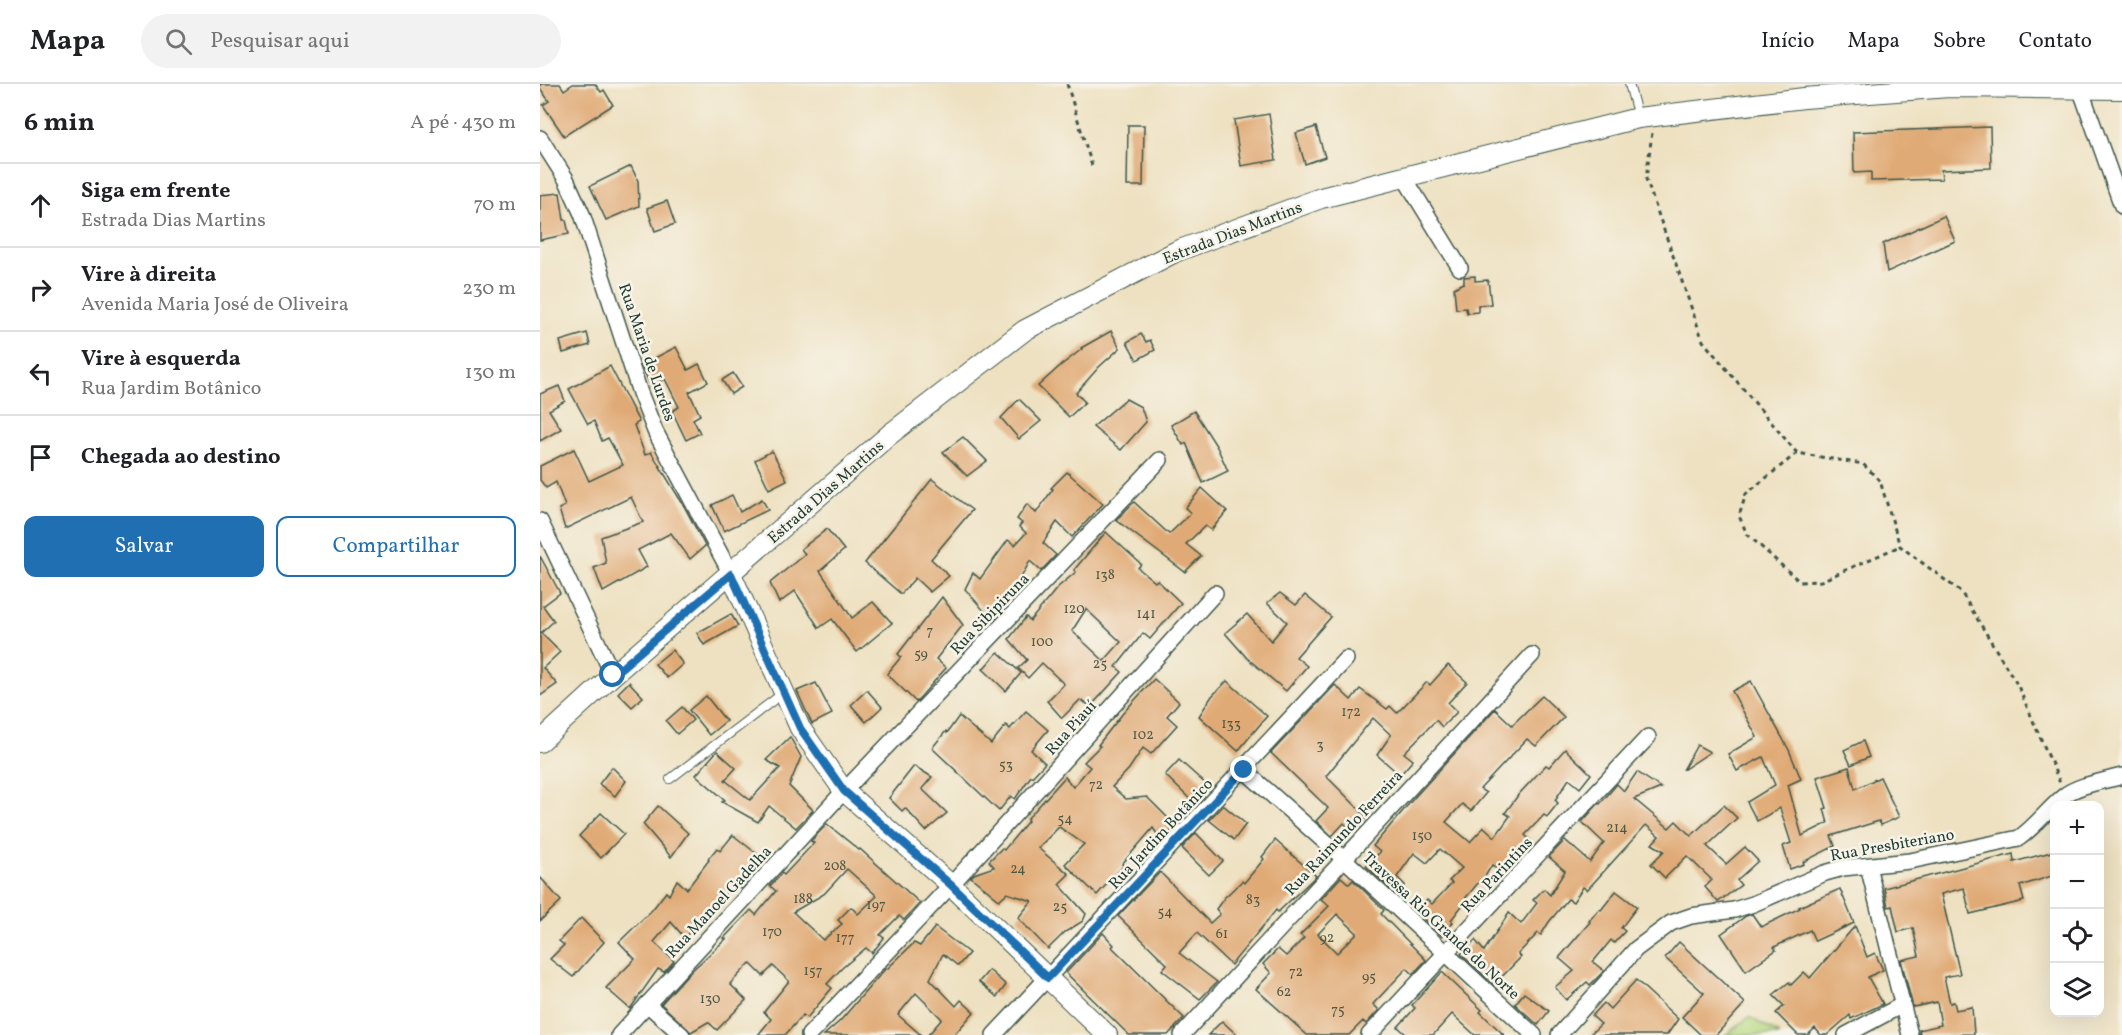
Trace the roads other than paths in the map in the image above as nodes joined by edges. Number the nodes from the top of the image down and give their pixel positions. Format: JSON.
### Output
{"nodes":[{"id":1,"x":1629,"y":84,"type":"edge"},
{"id":2,"x":2080,"y":88,"type":"junction"},
{"id":3,"x":2122,"y":89,"type":"edge"},
{"id":4,"x":1646,"y":117,"type":"junction"},
{"id":5,"x":541,"y":142,"type":"edge"},
{"id":6,"x":1404,"y":177,"type":"junction"},
{"id":7,"x":2122,"y":206,"type":"edge"},
{"id":8,"x":1460,"y":268,"type":"dead end"},
{"id":9,"x":1160,"y":460,"type":"dead end"},
{"id":10,"x":540,"y":521,"type":"edge"},
{"id":11,"x":731,"y":574,"type":"junction"},
{"id":12,"x":1215,"y":593,"type":"dead end"},
{"id":13,"x":1532,"y":655,"type":"dead end"},
{"id":14,"x":1346,"y":659,"type":"dead end"},
{"id":15,"x":613,"y":675,"type":"junction"},
{"id":16,"x":784,"y":692,"type":"junction"},
{"id":17,"x":1648,"y":736,"type":"dead end"},
{"id":18,"x":540,"y":742,"type":"edge"},
{"id":19,"x":1244,"y":770,"type":"junction"},
{"id":20,"x":2122,"y":776,"type":"edge"},
{"id":21,"x":670,"y":779,"type":"dead end"},
{"id":22,"x":844,"y":791,"type":"junction"},
{"id":23,"x":1343,"y":858,"type":"junction"},
{"id":24,"x":1868,"y":866,"type":"junction"},
{"id":25,"x":951,"y":885,"type":"junction"},
{"id":26,"x":1445,"y":954,"type":"junction"},
{"id":27,"x":1048,"y":978,"type":"junction"},
{"id":28,"x":647,"y":1004,"type":"junction"},
{"id":29,"x":1902,"y":1005,"type":"junction"},
{"id":30,"x":619,"y":1035,"type":"edge"},
{"id":31,"x":682,"y":1035,"type":"edge"},
{"id":32,"x":809,"y":1035,"type":"edge"},
{"id":33,"x":994,"y":1035,"type":"edge"},
{"id":34,"x":1107,"y":1035,"type":"edge"},
{"id":35,"x":1182,"y":1035,"type":"edge"},
{"id":36,"x":1369,"y":1035,"type":"edge"},
{"id":37,"x":1534,"y":1035,"type":"edge"},
{"id":38,"x":1558,"y":1035,"type":"edge"},
{"id":39,"x":1846,"y":1035,"type":"edge"},
{"id":40,"x":1910,"y":1035,"type":"edge"}],
"edges":[{"from":1,"to":4,"type":"lane"},
{"from":2,"to":3,"type":"street","name":"Estrada Dias Martins"},
{"from":2,"to":4,"type":"street","name":"Estrada Dias Martins"},
{"from":2,"to":7,"type":"street"},
{"from":4,"to":6,"type":"street","name":"Estrada Dias Martins"},
{"from":5,"to":11,"type":"street","name":"Rua Maria de Lurdes"},
{"from":6,"to":8,"type":"street"},
{"from":6,"to":11,"type":"street","name":"Estrada Dias Martins"},
{"from":9,"to":22,"type":"street","name":"Rua Sibipiruna"},
{"from":10,"to":15,"type":"street"},
{"from":11,"to":15,"type":"street","name":"Estrada Dias Martins"},
{"from":11,"to":16,"type":"street"},
{"from":12,"to":25,"type":"street","name":"Rua Piauí"},
{"from":13,"to":23,"type":"street","name":"Rua Raimundo Ferreira"},
{"from":14,"to":19,"type":"street","name":"Rua Jardim Botânico"},
{"from":15,"to":18,"type":"street","name":"Estrada Dias Martins"},
{"from":16,"to":21,"type":"lane"},
{"from":16,"to":22,"type":"street"},
{"from":17,"to":26,"type":"street","name":"Rua Parintins"},
{"from":19,"to":23,"type":"street","name":"Travessa Rio Grande do Norte"},
{"from":19,"to":27,"type":"street","name":"Rua Jardim Botânico"},
{"from":20,"to":24,"type":"street","name":"Rua Presbiteriano"},
{"from":22,"to":25,"type":"street"},
{"from":22,"to":28,"type":"street","name":"Rua Manoel Gadelha"},
{"from":23,"to":26,"type":"street","name":"Travessa Rio Grande do Norte"},
{"from":23,"to":35,"type":"street","name":"Rua Raimundo Ferreira"},
{"from":24,"to":29,"type":"street"},
{"from":24,"to":38,"type":"street","name":"Rua Presbiteriano"},
{"from":25,"to":27,"type":"street"},
{"from":25,"to":32,"type":"street","name":"Rua Piauí"},
{"from":26,"to":36,"type":"street","name":"Rua Parintins"},
{"from":26,"to":37,"type":"street","name":"Travessa Rio Grande do Norte"},
{"from":27,"to":33,"type":"street","name":"Rua Jardim Botânico"},
{"from":27,"to":34,"type":"street"},
{"from":28,"to":30,"type":"street","name":"Rua Manoel Gadelha"},
{"from":28,"to":31,"type":"street"},
{"from":29,"to":39,"type":"street"},
{"from":29,"to":40,"type":"street"}]}
